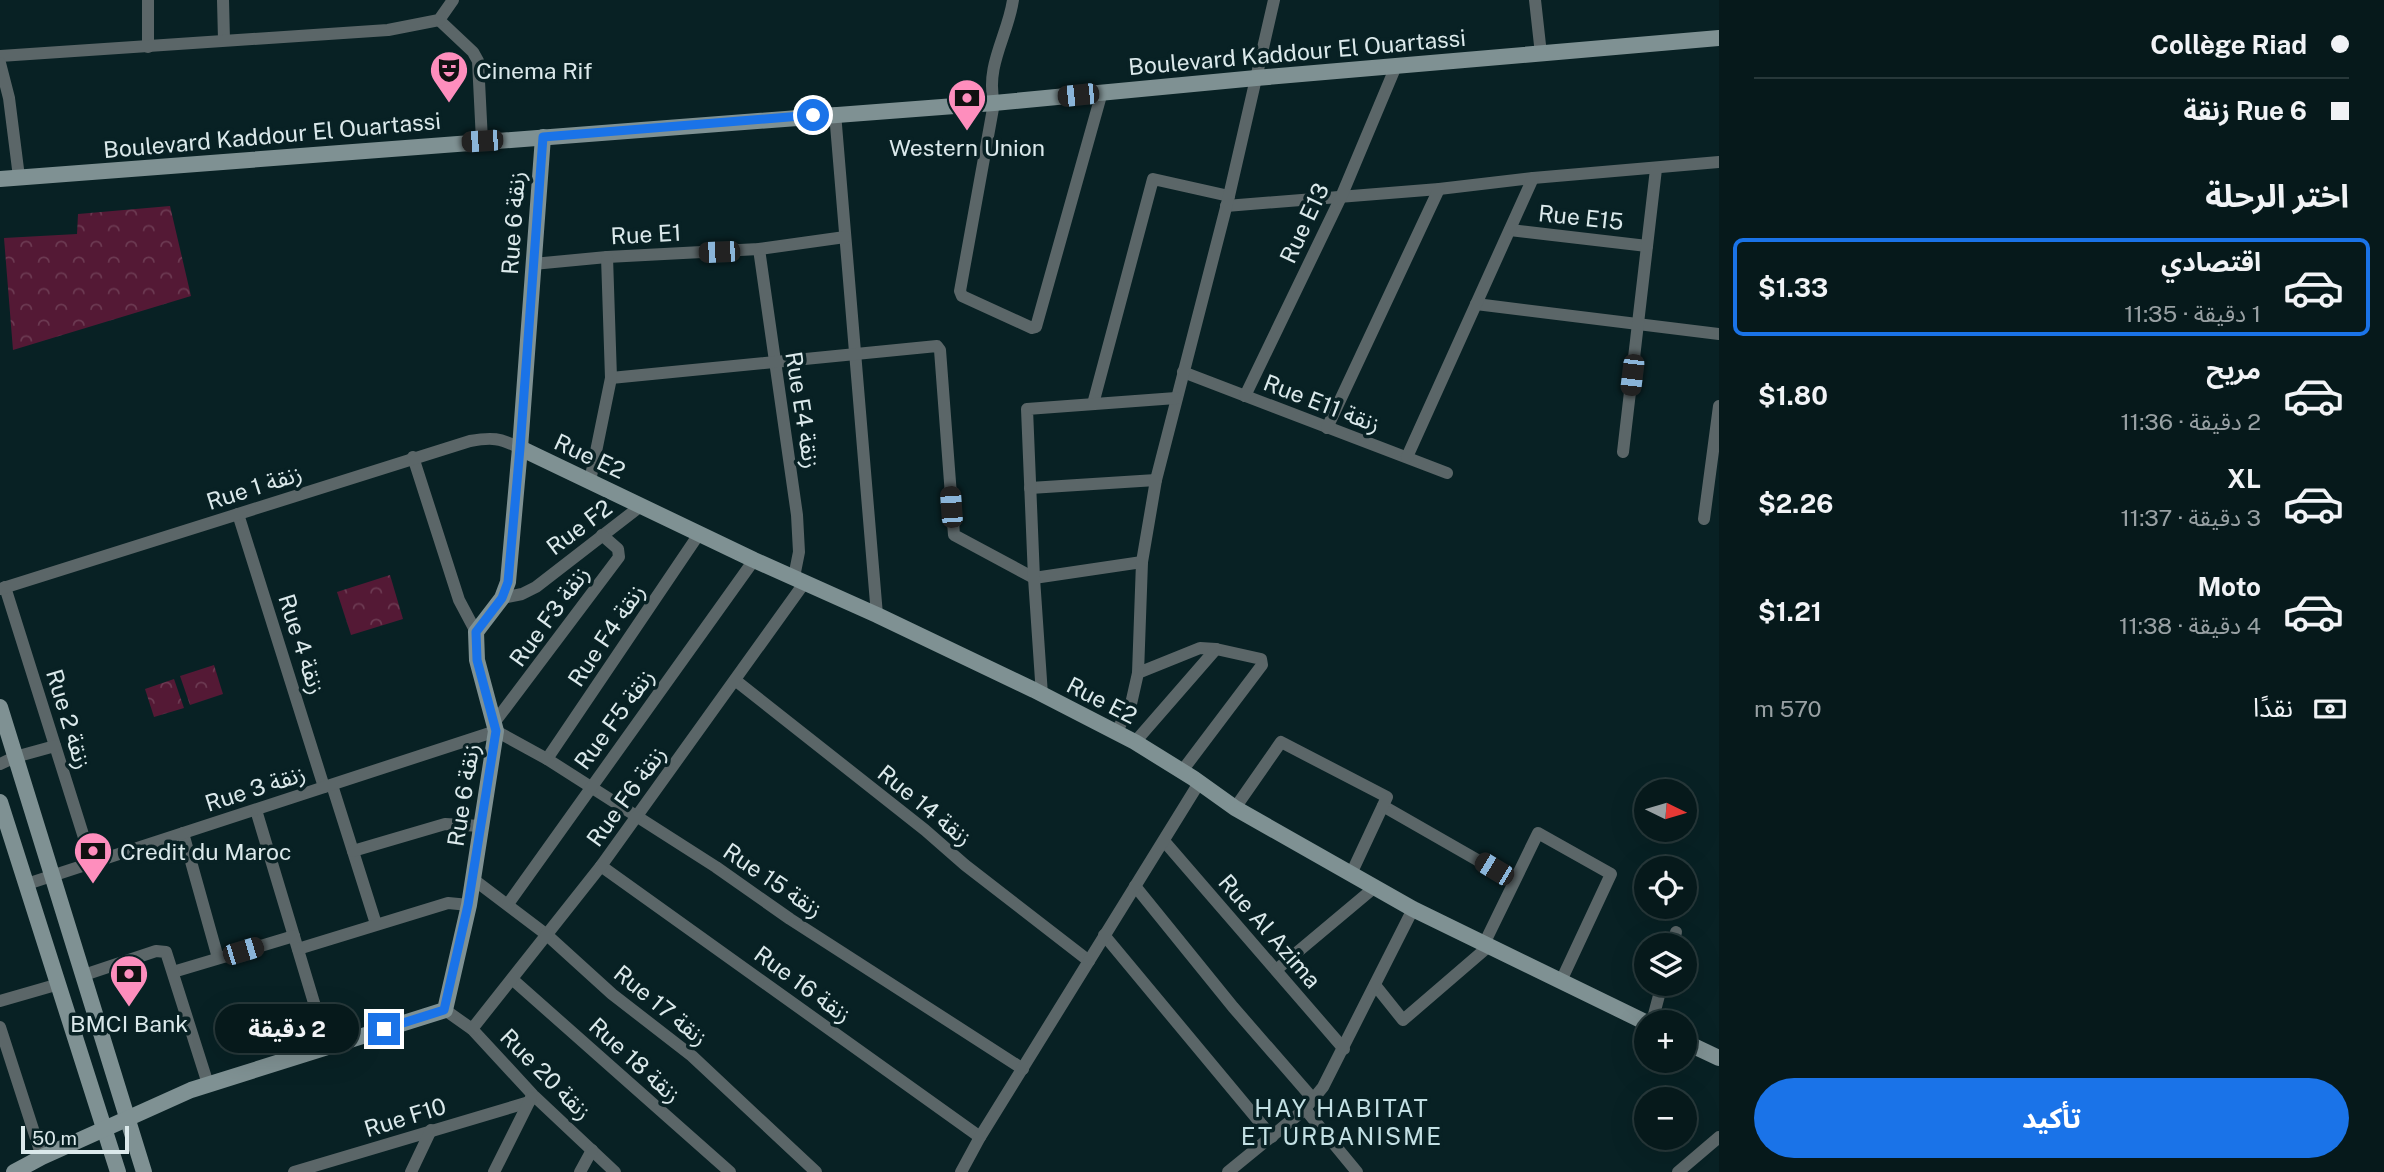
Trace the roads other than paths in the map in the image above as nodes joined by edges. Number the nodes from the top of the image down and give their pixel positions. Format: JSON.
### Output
{"nodes":[{"id":1,"x":148,"y":0,"type":"edge"},
{"id":2,"x":223,"y":0,"type":"edge"},
{"id":3,"x":453,"y":0,"type":"edge"},
{"id":4,"x":1013,"y":0,"type":"edge"},
{"id":5,"x":1274,"y":0,"type":"edge"},
{"id":6,"x":1535,"y":0,"type":"edge"},
{"id":7,"x":439,"y":20,"type":"junction"},
{"id":8,"x":1719,"y":38,"type":"edge"},
{"id":9,"x":224,"y":40,"type":"junction"},
{"id":10,"x":148,"y":47,"type":"junction"},
{"id":11,"x":1541,"y":54,"type":"junction"},
{"id":12,"x":0,"y":56,"type":"edge"},
{"id":13,"x":0,"y":63,"type":"edge"},
{"id":14,"x":1396,"y":66,"type":"junction"},
{"id":15,"x":1256,"y":78,"type":"junction"},
{"id":16,"x":1102,"y":92,"type":"junction"},
{"id":17,"x":994,"y":103,"type":"junction"},
{"id":18,"x":835,"y":113,"type":"junction"},
{"id":19,"x":543,"y":137,"type":"junction"},
{"id":20,"x":482,"y":141,"type":"junction"},
{"id":21,"x":1719,"y":162,"type":"edge"},
{"id":22,"x":1656,"y":169,"type":"junction"},
{"id":23,"x":19,"y":177,"type":"junction"},
{"id":24,"x":1533,"y":178,"type":"junction"},
{"id":25,"x":0,"y":179,"type":"edge"},
{"id":26,"x":1439,"y":189,"type":"junction"},
{"id":27,"x":1341,"y":197,"type":"junction"},
{"id":28,"x":1228,"y":201,"type":"junction"},
{"id":29,"x":1510,"y":230,"type":"junction"},
{"id":30,"x":845,"y":237,"type":"junction"},
{"id":31,"x":1647,"y":246,"type":"junction"},
{"id":32,"x":759,"y":249,"type":"junction"},
{"id":33,"x":607,"y":257,"type":"junction"},
{"id":34,"x":533,"y":264,"type":"junction"},
{"id":35,"x":1476,"y":304,"type":"junction"},
{"id":36,"x":1638,"y":324,"type":"junction"},
{"id":37,"x":1719,"y":334,"type":"edge"},
{"id":38,"x":855,"y":354,"type":"junction"},
{"id":39,"x":775,"y":363,"type":"junction"},
{"id":40,"x":1183,"y":372,"type":"junction"},
{"id":41,"x":611,"y":378,"type":"junction"},
{"id":42,"x":1245,"y":396,"type":"junction"},
{"id":43,"x":1176,"y":398,"type":"junction"},
{"id":44,"x":1093,"y":404,"type":"junction"},
{"id":45,"x":1719,"y":406,"type":"edge"},
{"id":46,"x":1718,"y":426,"type":"edge"},
{"id":47,"x":1327,"y":428,"type":"junction"},
{"id":48,"x":520,"y":448,"type":"junction"},
{"id":49,"x":1623,"y":452,"type":"dead end"},
{"id":50,"x":413,"y":457,"type":"junction"},
{"id":51,"x":1407,"y":457,"type":"junction"},
{"id":52,"x":1447,"y":473,"type":"dead end"},
{"id":53,"x":1156,"y":480,"type":"junction"},
{"id":54,"x":590,"y":481,"type":"junction"},
{"id":55,"x":1030,"y":488,"type":"junction"},
{"id":56,"x":642,"y":505,"type":"junction"},
{"id":57,"x":239,"y":514,"type":"junction"},
{"id":58,"x":1704,"y":519,"type":"dead end"},
{"id":59,"x":699,"y":534,"type":"junction"},
{"id":60,"x":602,"y":535,"type":"junction"},
{"id":61,"x":754,"y":560,"type":"junction"},
{"id":62,"x":1142,"y":562,"type":"junction"},
{"id":63,"x":1034,"y":578,"type":"junction"},
{"id":64,"x":799,"y":579,"type":"junction"},
{"id":65,"x":3,"y":588,"type":"edge"},
{"id":66,"x":502,"y":598,"type":"junction"},
{"id":67,"x":877,"y":615,"type":"junction"},
{"id":68,"x":476,"y":632,"type":"junction"},
{"id":69,"x":1216,"y":649,"type":"junction"},
{"id":70,"x":1138,"y":673,"type":"junction"},
{"id":71,"x":735,"y":680,"type":"junction"},
{"id":72,"x":1042,"y":695,"type":"junction"},
{"id":73,"x":0,"y":707,"type":"edge"},
{"id":74,"x":495,"y":727,"type":"junction"},
{"id":75,"x":1116,"y":733,"type":"junction"},
{"id":76,"x":1135,"y":742,"type":"junction"},
{"id":77,"x":55,"y":746,"type":"junction"},
{"id":78,"x":547,"y":760,"type":"junction"},
{"id":79,"x":8,"y":761,"type":"edge"},
{"id":80,"x":1182,"y":771,"type":"junction"},
{"id":81,"x":1199,"y":783,"type":"junction"},
{"id":82,"x":328,"y":786,"type":"junction"},
{"id":83,"x":590,"y":787,"type":"junction"},
{"id":84,"x":0,"y":802,"type":"edge"},
{"id":85,"x":1383,"y":806,"type":"junction"},
{"id":86,"x":1235,"y":808,"type":"junction"},
{"id":87,"x":256,"y":810,"type":"junction"},
{"id":88,"x":637,"y":817,"type":"junction"},
{"id":89,"x":481,"y":826,"type":"junction"},
{"id":90,"x":183,"y":833,"type":"junction"},
{"id":91,"x":1164,"y":841,"type":"junction"},
{"id":92,"x":353,"y":851,"type":"junction"},
{"id":93,"x":92,"y":863,"type":"junction"},
{"id":94,"x":601,"y":866,"type":"junction"},
{"id":95,"x":1351,"y":874,"type":"junction"},
{"id":96,"x":53,"y":875,"type":"junction"},
{"id":97,"x":473,"y":879,"type":"junction"},
{"id":98,"x":1514,"y":881,"type":"junction"},
{"id":99,"x":27,"y":884,"type":"junction"},
{"id":100,"x":1135,"y":886,"type":"junction"},
{"id":101,"x":1374,"y":887,"type":"junction"},
{"id":102,"x":508,"y":904,"type":"junction"},
{"id":103,"x":468,"y":905,"type":"junction"},
{"id":104,"x":1413,"y":909,"type":"junction"},
{"id":105,"x":376,"y":924,"type":"junction"},
{"id":106,"x":547,"y":935,"type":"junction"},
{"id":107,"x":1104,"y":935,"type":"junction"},
{"id":108,"x":296,"y":942,"type":"junction"},
{"id":109,"x":1487,"y":945,"type":"junction"},
{"id":110,"x":218,"y":958,"type":"junction"},
{"id":111,"x":1089,"y":961,"type":"junction"},
{"id":112,"x":1276,"y":970,"type":"junction"},
{"id":113,"x":173,"y":972,"type":"junction"},
{"id":114,"x":84,"y":975,"type":"junction"},
{"id":115,"x":512,"y":979,"type":"junction"},
{"id":116,"x":1561,"y":981,"type":"junction"},
{"id":117,"x":59,"y":984,"type":"junction"},
{"id":118,"x":1375,"y":985,"type":"junction"},
{"id":119,"x":0,"y":1001,"type":"edge"},
{"id":120,"x":444,"y":1010,"type":"junction"},
{"id":121,"x":1634,"y":1016,"type":"edge"},
{"id":122,"x":0,"y":1027,"type":"edge"},
{"id":123,"x":472,"y":1029,"type":"junction"},
{"id":124,"x":327,"y":1046,"type":"junction"},
{"id":125,"x":1697,"y":1048,"type":"edge"},
{"id":126,"x":1344,"y":1049,"type":"junction"},
{"id":127,"x":1719,"y":1058,"type":"edge"},
{"id":128,"x":1023,"y":1069,"type":"junction"},
{"id":129,"x":208,"y":1084,"type":"junction"},
{"id":130,"x":531,"y":1098,"type":"junction"},
{"id":131,"x":1309,"y":1105,"type":"junction"},
{"id":132,"x":128,"y":1119,"type":"junction"},
{"id":133,"x":104,"y":1129,"type":"junction"},
{"id":134,"x":431,"y":1130,"type":"junction"},
{"id":135,"x":980,"y":1137,"type":"junction"},
{"id":136,"x":1272,"y":1137,"type":"junction"},
{"id":137,"x":1719,"y":1137,"type":"edge"},
{"id":138,"x":592,"y":1150,"type":"junction"},
{"id":139,"x":42,"y":1157,"type":"junction"},
{"id":140,"x":966,"y":1170,"type":"edge"},
{"id":141,"x":14,"y":1172,"type":"edge"},
{"id":142,"x":118,"y":1172,"type":"edge"},
{"id":143,"x":144,"y":1172,"type":"edge"},
{"id":144,"x":294,"y":1172,"type":"edge"},
{"id":145,"x":411,"y":1172,"type":"edge"},
{"id":146,"x":494,"y":1172,"type":"edge"},
{"id":147,"x":580,"y":1172,"type":"edge"},
{"id":148,"x":615,"y":1172,"type":"edge"},
{"id":149,"x":730,"y":1172,"type":"edge"},
{"id":150,"x":816,"y":1172,"type":"edge"},
{"id":151,"x":1228,"y":1172,"type":"edge"},
{"id":152,"x":1357,"y":1172,"type":"edge"},
{"id":153,"x":1678,"y":1172,"type":"edge"}],
"edges":[{"from":1,"to":10,"type":"street"},
{"from":2,"to":9,"type":"street"},
{"from":3,"to":7,"type":"street"},
{"from":4,"to":17,"type":"street"},
{"from":5,"to":15,"type":"street"},
{"from":6,"to":11,"type":"street"},
{"from":7,"to":9,"type":"street"},
{"from":7,"to":20,"type":"street"},
{"from":8,"to":11,"type":"street","name":"Boulevard Kaddour El Ouartassi"},
{"from":9,"to":10,"type":"street"},
{"from":10,"to":12,"type":"street"},
{"from":11,"to":14,"type":"street","name":"Boulevard Kaddour El Ouartassi"},
{"from":13,"to":23,"type":"street"},
{"from":14,"to":15,"type":"street","name":"Boulevard Kaddour El Ouartassi"},
{"from":14,"to":27,"type":"street","name":"Rue E13"},
{"from":15,"to":16,"type":"street","name":"Boulevard Kaddour El Ouartassi"},
{"from":15,"to":28,"type":"street"},
{"from":16,"to":17,"type":"street","name":"Boulevard Kaddour El Ouartassi"},
{"from":16,"to":17,"type":"street"},
{"from":17,"to":18,"type":"street","name":"Boulevard Kaddour El Ouartassi"},
{"from":18,"to":19,"type":"street","name":"Boulevard Kaddour El Ouartassi"},
{"from":18,"to":30,"type":"street"},
{"from":19,"to":20,"type":"street","name":"Boulevard Kaddour El Ouartassi"},
{"from":19,"to":34,"type":"street","name":"Rue 6 زنقة"},
{"from":20,"to":23,"type":"street","name":"Boulevard Kaddour El Ouartassi"},
{"from":21,"to":22,"type":"street"},
{"from":22,"to":24,"type":"street"},
{"from":22,"to":31,"type":"street"},
{"from":23,"to":25,"type":"street","name":"Boulevard Kaddour El Ouartassi"},
{"from":24,"to":26,"type":"street"},
{"from":24,"to":29,"type":"street"},
{"from":26,"to":27,"type":"street"},
{"from":26,"to":47,"type":"street"},
{"from":27,"to":28,"type":"street"},
{"from":27,"to":42,"type":"street","name":"Rue E13"},
{"from":28,"to":40,"type":"street"},
{"from":28,"to":44,"type":"street"},
{"from":29,"to":31,"type":"street","name":"Rue E15"},
{"from":29,"to":35,"type":"street"},
{"from":30,"to":32,"type":"street","name":"Rue E1"},
{"from":30,"to":38,"type":"street"},
{"from":31,"to":36,"type":"street"},
{"from":32,"to":33,"type":"street","name":"Rue E1"},
{"from":32,"to":39,"type":"street","name":"Rue E4 زنقة"},
{"from":33,"to":34,"type":"street","name":"Rue E1"},
{"from":33,"to":41,"type":"street"},
{"from":34,"to":48,"type":"street","name":"Rue 6 زنقة"},
{"from":35,"to":36,"type":"street"},
{"from":35,"to":51,"type":"street"},
{"from":36,"to":37,"type":"street"},
{"from":36,"to":49,"type":"street"},
{"from":38,"to":39,"type":"street"},
{"from":38,"to":63,"type":"street"},
{"from":38,"to":67,"type":"street"},
{"from":39,"to":41,"type":"street"},
{"from":39,"to":64,"type":"street","name":"Rue E4 زنقة"},
{"from":40,"to":42,"type":"street","name":"Rue E11 زنقة"},
{"from":40,"to":43,"type":"street"},
{"from":41,"to":54,"type":"street"},
{"from":42,"to":47,"type":"street","name":"Rue E11 زنقة"},
{"from":43,"to":44,"type":"street"},
{"from":43,"to":53,"type":"street"},
{"from":44,"to":55,"type":"street"},
{"from":45,"to":46,"type":"street"},
{"from":46,"to":58,"type":"street"},
{"from":47,"to":51,"type":"street","name":"Rue E11 زنقة"},
{"from":48,"to":50,"type":"street","name":"Rue 1 زنقة"},
{"from":48,"to":54,"type":"street","name":"Rue E2"},
{"from":48,"to":66,"type":"street","name":"Rue 6 زنقة"},
{"from":50,"to":57,"type":"street","name":"Rue 1 زنقة"},
{"from":50,"to":68,"type":"street"},
{"from":51,"to":52,"type":"street","name":"Rue E11 زنقة"},
{"from":53,"to":55,"type":"street"},
{"from":53,"to":62,"type":"street"},
{"from":54,"to":56,"type":"street","name":"Rue E2"},
{"from":55,"to":63,"type":"street"},
{"from":56,"to":59,"type":"street","name":"Rue E2"},
{"from":56,"to":60,"type":"street","name":"Rue F2"},
{"from":57,"to":65,"type":"street","name":"Rue 1 زنقة"},
{"from":57,"to":82,"type":"street","name":"Rue 4 زنقة"},
{"from":59,"to":61,"type":"street","name":"Rue E2"},
{"from":59,"to":78,"type":"street","name":"Rue F4 زنقة"},
{"from":60,"to":66,"type":"street","name":"Rue F2"},
{"from":60,"to":74,"type":"street","name":"Rue F3 زنقة"},
{"from":61,"to":64,"type":"street","name":"Rue E2"},
{"from":61,"to":83,"type":"street","name":"Rue F5 زنقة"},
{"from":62,"to":63,"type":"street"},
{"from":62,"to":70,"type":"street"},
{"from":63,"to":72,"type":"street"},
{"from":64,"to":67,"type":"street","name":"Rue E2"},
{"from":64,"to":71,"type":"street","name":"Rue F6 زنقة"},
{"from":65,"to":77,"type":"street","name":"Rue 2 زنقة"},
{"from":66,"to":68,"type":"street","name":"Rue 6 زنقة"},
{"from":67,"to":72,"type":"street","name":"Rue E2"},
{"from":68,"to":74,"type":"street","name":"Rue 6 زنقة"},
{"from":69,"to":70,"type":"street"},
{"from":69,"to":76,"type":"street"},
{"from":69,"to":80,"type":"street"},
{"from":70,"to":75,"type":"street"},
{"from":71,"to":88,"type":"street","name":"Rue F6 زنقة"},
{"from":71,"to":111,"type":"street","name":"Rue 14 زنقة"},
{"from":72,"to":75,"type":"street","name":"Rue E2"},
{"from":73,"to":79,"type":"street"},
{"from":74,"to":78,"type":"street","name":"Rue 15 زنقة"},
{"from":74,"to":82,"type":"street","name":"Rue 3 زنقة"},
{"from":74,"to":89,"type":"street","name":"Rue 6 زنقة"},
{"from":75,"to":76,"type":"street","name":"Rue E2"},
{"from":76,"to":80,"type":"street","name":"Rue E2"},
{"from":77,"to":79,"type":"street"},
{"from":77,"to":93,"type":"street","name":"Rue 2 زنقة"},
{"from":78,"to":83,"type":"street","name":"Rue 15 زنقة"},
{"from":79,"to":96,"type":"street"},
{"from":80,"to":81,"type":"street","name":"Rue E2"},
{"from":81,"to":86,"type":"street","name":"Rue E2"},
{"from":81,"to":91,"type":"street"},
{"from":82,"to":87,"type":"street","name":"Rue 3 زنقة"},
{"from":82,"to":92,"type":"street","name":"Rue 4 زنقة"},
{"from":83,"to":88,"type":"street","name":"Rue 15 زنقة"},
{"from":83,"to":102,"type":"street","name":"Rue F5 زنقة"},
{"from":84,"to":99,"type":"street"},
{"from":85,"to":86,"type":"street"},
{"from":85,"to":95,"type":"street"},
{"from":85,"to":98,"type":"street"},
{"from":86,"to":95,"type":"street","name":"Rue E2"},
{"from":87,"to":90,"type":"street","name":"Rue 3 زنقة"},
{"from":87,"to":108,"type":"street"},
{"from":88,"to":94,"type":"street","name":"Rue F6 زنقة"},
{"from":88,"to":128,"type":"street","name":"Rue 15 زنقة"},
{"from":89,"to":92,"type":"street"},
{"from":89,"to":97,"type":"street","name":"Rue 6 زنقة"},
{"from":90,"to":93,"type":"street","name":"Rue 3 زنقة"},
{"from":90,"to":110,"type":"street"},
{"from":91,"to":100,"type":"street"},
{"from":91,"to":112,"type":"street","name":"Rue Al Azima"},
{"from":92,"to":105,"type":"street","name":"Rue 4 زنقة"},
{"from":93,"to":96,"type":"street","name":"Rue 3 زنقة"},
{"from":94,"to":106,"type":"street","name":"Rue F6 زنقة"},
{"from":94,"to":135,"type":"street","name":"Rue 16 زنقة"},
{"from":95,"to":101,"type":"street","name":"Rue E2"},
{"from":96,"to":99,"type":"street","name":"Rue 3 زنقة"},
{"from":96,"to":114,"type":"street"},
{"from":97,"to":102,"type":"street","name":"Rue 17 زنقة"},
{"from":97,"to":103,"type":"street","name":"Rue 6 زنقة"},
{"from":98,"to":109,"type":"street"},
{"from":98,"to":116,"type":"street"},
{"from":99,"to":117,"type":"street"},
{"from":100,"to":107,"type":"street"},
{"from":100,"to":131,"type":"street"},
{"from":101,"to":104,"type":"street","name":"Rue E2"},
{"from":101,"to":112,"type":"street"},
{"from":102,"to":106,"type":"street","name":"Rue 17 زنقة"},
{"from":103,"to":105,"type":"street"},
{"from":103,"to":120,"type":"street","name":"Rue 6 زنقة"},
{"from":104,"to":109,"type":"street","name":"Rue E2"},
{"from":104,"to":118,"type":"street"},
{"from":105,"to":108,"type":"street"},
{"from":106,"to":115,"type":"street","name":"Rue F6 زنقة"},
{"from":106,"to":150,"type":"street","name":"Rue 17 زنقة"},
{"from":107,"to":111,"type":"street"},
{"from":107,"to":136,"type":"street"},
{"from":108,"to":110,"type":"street"},
{"from":108,"to":124,"type":"street"},
{"from":109,"to":116,"type":"street","name":"Rue E2"},
{"from":109,"to":118,"type":"street"},
{"from":110,"to":113,"type":"street"},
{"from":111,"to":128,"type":"street"},
{"from":112,"to":126,"type":"street","name":"Rue Al Azima"},
{"from":113,"to":114,"type":"street"},
{"from":113,"to":129,"type":"street"},
{"from":114,"to":132,"type":"street"},
{"from":115,"to":123,"type":"street","name":"Rue F6 زنقة"},
{"from":115,"to":149,"type":"street","name":"Rue 18 زنقة"},
{"from":116,"to":121,"type":"street","name":"Rue E2"},
{"from":117,"to":119,"type":"street"},
{"from":117,"to":133,"type":"street"},
{"from":118,"to":126,"type":"street"},
{"from":120,"to":123,"type":"street","name":"Rue 20 زنقة"},
{"from":120,"to":124,"type":"street"},
{"from":122,"to":139,"type":"street"},
{"from":123,"to":130,"type":"street","name":"Rue 20 زنقة"},
{"from":124,"to":129,"type":"street"},
{"from":125,"to":127,"type":"street"},
{"from":126,"to":131,"type":"street"},
{"from":128,"to":135,"type":"street"},
{"from":129,"to":132,"type":"street"},
{"from":130,"to":134,"type":"street","name":"Rue F10"},
{"from":130,"to":138,"type":"street","name":"Rue 20 زنقة"},
{"from":130,"to":146,"type":"street"},
{"from":131,"to":136,"type":"street"},
{"from":131,"to":152,"type":"street"},
{"from":132,"to":133,"type":"street"},
{"from":132,"to":143,"type":"street"},
{"from":133,"to":139,"type":"street"},
{"from":133,"to":142,"type":"street"},
{"from":134,"to":144,"type":"street","name":"Rue F10"},
{"from":134,"to":145,"type":"street"},
{"from":135,"to":140,"type":"street"},
{"from":136,"to":151,"type":"street"},
{"from":137,"to":153,"type":"street"},
{"from":138,"to":147,"type":"street"},
{"from":138,"to":148,"type":"street","name":"Rue 20 زنقة"},
{"from":139,"to":141,"type":"street"}]}
